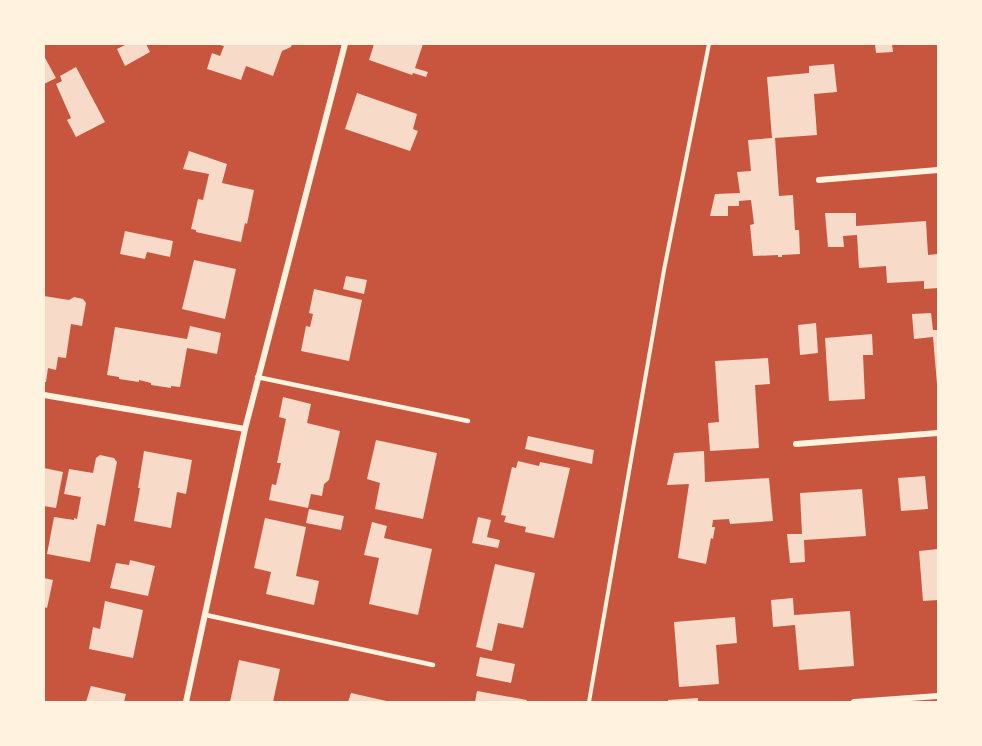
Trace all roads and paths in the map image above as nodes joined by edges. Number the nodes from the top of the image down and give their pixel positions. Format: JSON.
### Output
{"nodes":[{"id":1,"x":345,"y":44,"type":"edge"},
{"id":2,"x":709,"y":44,"type":"edge"},
{"id":3,"x":939,"y":170,"type":"edge"},
{"id":4,"x":819,"y":180,"type":"dead end"},
{"id":5,"x":257,"y":377,"type":"junction"},
{"id":6,"x":44,"y":395,"type":"edge"},
{"id":7,"x":468,"y":421,"type":"dead end"},
{"id":8,"x":245,"y":429,"type":"junction"},
{"id":9,"x":939,"y":433,"type":"edge"},
{"id":10,"x":796,"y":444,"type":"dead end"},
{"id":11,"x":206,"y":615,"type":"junction"},
{"id":12,"x":434,"y":666,"type":"dead end"},
{"id":13,"x":939,"y":696,"type":"edge"},
{"id":14,"x":186,"y":702,"type":"edge"},
{"id":15,"x":589,"y":702,"type":"edge"},
{"id":16,"x":854,"y":702,"type":"edge"}],
"edges":[{"from":1,"to":5,"type":"street"},
{"from":2,"to":15,"type":"path"},
{"from":3,"to":4,"type":"street"},
{"from":5,"to":7,"type":"lane"},
{"from":5,"to":8,"type":"street"},
{"from":6,"to":8,"type":"street"},
{"from":8,"to":11,"type":"street"},
{"from":9,"to":10,"type":"street"},
{"from":11,"to":12,"type":"lane"},
{"from":11,"to":14,"type":"street"},
{"from":13,"to":16,"type":"street"}]}
